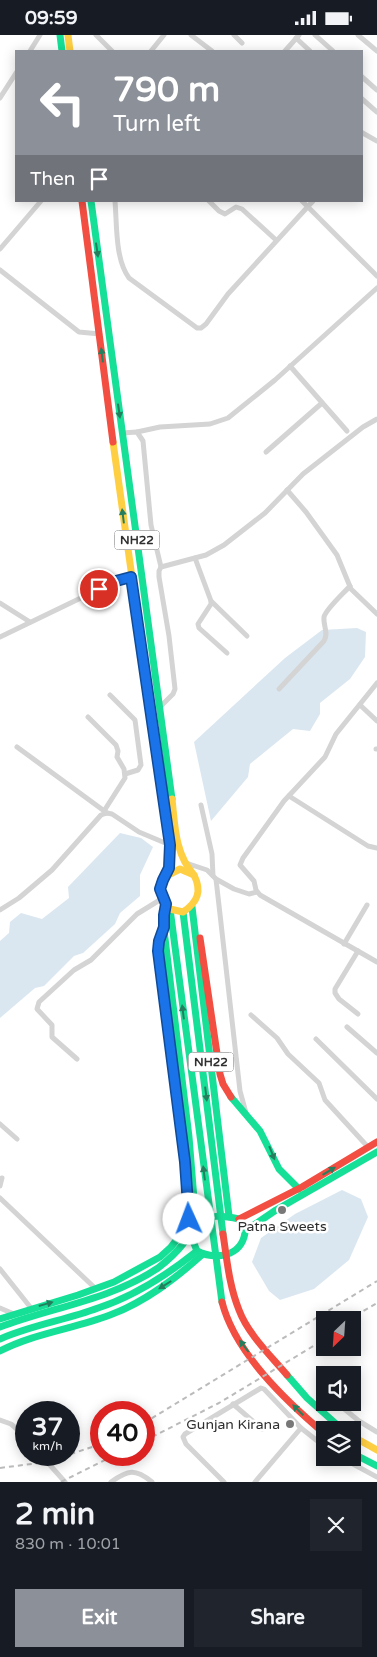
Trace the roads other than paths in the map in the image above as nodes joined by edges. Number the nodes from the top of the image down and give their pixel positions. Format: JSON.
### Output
{"nodes":[{"id":1,"x":40,"y":35,"type":"edge"},
{"id":2,"x":60,"y":35,"type":"edge"},
{"id":3,"x":68,"y":35,"type":"edge"},
{"id":4,"x":96,"y":35,"type":"edge"},
{"id":5,"x":155,"y":35,"type":"edge"},
{"id":6,"x":191,"y":35,"type":"edge"},
{"id":7,"x":234,"y":35,"type":"edge"},
{"id":8,"x":315,"y":35,"type":"edge"},
{"id":9,"x":362,"y":36,"type":"edge"},
{"id":10,"x":163,"y":37,"type":"edge"},
{"id":11,"x":298,"y":37,"type":"edge"},
{"id":12,"x":242,"y":43,"type":"dead end"},
{"id":13,"x":31,"y":50,"type":"edge"},
{"id":14,"x":62,"y":50,"type":"edge"},
{"id":15,"x":70,"y":50,"type":"edge"},
{"id":16,"x":111,"y":50,"type":"edge"},
{"id":17,"x":152,"y":50,"type":"edge"},
{"id":18,"x":211,"y":50,"type":"edge"},
{"id":19,"x":286,"y":50,"type":"edge"},
{"id":20,"x":309,"y":50,"type":"edge"},
{"id":21,"x":332,"y":50,"type":"edge"},
{"id":22,"x":377,"y":51,"type":"edge"},
{"id":23,"x":15,"y":75,"type":"edge"},
{"id":24,"x":363,"y":78,"type":"edge"},
{"id":25,"x":377,"y":89,"type":"edge"},
{"id":26,"x":0,"y":98,"type":"edge"},
{"id":27,"x":363,"y":100,"type":"edge"},
{"id":28,"x":377,"y":113,"type":"edge"},
{"id":29,"x":363,"y":133,"type":"edge"},
{"id":30,"x":377,"y":141,"type":"edge"},
{"id":31,"x":40,"y":202,"type":"edge"},
{"id":32,"x":82,"y":202,"type":"edge"},
{"id":33,"x":92,"y":202,"type":"edge"},
{"id":34,"x":115,"y":202,"type":"edge"},
{"id":35,"x":210,"y":202,"type":"edge"},
{"id":36,"x":303,"y":202,"type":"edge"},
{"id":37,"x":312,"y":202,"type":"edge"},
{"id":38,"x":308,"y":207,"type":"junction"},
{"id":39,"x":276,"y":240,"type":"junction"},
{"id":40,"x":0,"y":249,"type":"edge"},
{"id":41,"x":0,"y":271,"type":"edge"},
{"id":42,"x":377,"y":275,"type":"edge"},
{"id":43,"x":377,"y":288,"type":"edge"},
{"id":44,"x":100,"y":334,"type":"junction"},
{"id":45,"x":290,"y":366,"type":"junction"},
{"id":46,"x":322,"y":403,"type":"junction"},
{"id":47,"x":377,"y":419,"type":"edge"},
{"id":48,"x":347,"y":431,"type":"dead end"},
{"id":49,"x":137,"y":432,"type":"junction"},
{"id":50,"x":122,"y":433,"type":"junction"},
{"id":51,"x":266,"y":452,"type":"dead end"},
{"id":52,"x":287,"y":490,"type":"junction"},
{"id":53,"x":195,"y":558,"type":"junction"},
{"id":54,"x":161,"y":567,"type":"junction"},
{"id":55,"x":131,"y":577,"type":"junction"},
{"id":56,"x":350,"y":586,"type":"junction"},
{"id":57,"x":211,"y":601,"type":"junction"},
{"id":58,"x":0,"y":603,"type":"edge"},
{"id":59,"x":377,"y":614,"type":"edge"},
{"id":60,"x":30,"y":622,"type":"junction"},
{"id":61,"x":247,"y":636,"type":"dead end"},
{"id":62,"x":0,"y":637,"type":"edge"},
{"id":63,"x":227,"y":653,"type":"dead end"},
{"id":64,"x":377,"y":683,"type":"edge"},
{"id":65,"x":279,"y":689,"type":"dead end"},
{"id":66,"x":110,"y":695,"type":"dead end"},
{"id":67,"x":360,"y":705,"type":"junction"},
{"id":68,"x":160,"y":707,"type":"junction"},
{"id":69,"x":88,"y":717,"type":"dead end"},
{"id":70,"x":377,"y":721,"type":"edge"},
{"id":71,"x":17,"y":747,"type":"dead end"},
{"id":72,"x":125,"y":774,"type":"junction"},
{"id":73,"x":289,"y":796,"type":"junction"},
{"id":74,"x":201,"y":805,"type":"dead end"},
{"id":75,"x":105,"y":812,"type":"junction"},
{"id":76,"x":170,"y":845,"type":"junction"},
{"id":77,"x":377,"y":848,"type":"edge"},
{"id":78,"x":184,"y":863,"type":"junction"},
{"id":79,"x":166,"y":875,"type":"junction"},
{"id":80,"x":194,"y":875,"type":"junction"},
{"id":81,"x":215,"y":878,"type":"junction"},
{"id":82,"x":257,"y":892,"type":"junction"},
{"id":83,"x":166,"y":904,"type":"junction"},
{"id":84,"x":367,"y":905,"type":"dead end"},
{"id":85,"x":192,"y":907,"type":"junction"},
{"id":86,"x":0,"y":910,"type":"edge"},
{"id":87,"x":183,"y":912,"type":"junction"},
{"id":88,"x":194,"y":919,"type":"junction"},
{"id":89,"x":164,"y":927,"type":"junction"},
{"id":90,"x":344,"y":944,"type":"junction"},
{"id":91,"x":358,"y":951,"type":"junction"},
{"id":92,"x":377,"y":962,"type":"edge"},
{"id":93,"x":358,"y":1013,"type":"dead end"},
{"id":94,"x":251,"y":1015,"type":"dead end"},
{"id":95,"x":347,"y":1027,"type":"dead end"},
{"id":96,"x":316,"y":1039,"type":"dead end"},
{"id":97,"x":377,"y":1053,"type":"edge"},
{"id":98,"x":77,"y":1059,"type":"dead end"},
{"id":99,"x":377,"y":1099,"type":"edge"},
{"id":100,"x":247,"y":1116,"type":"junction"},
{"id":101,"x":0,"y":1124,"type":"edge"},
{"id":102,"x":17,"y":1139,"type":"dead end"},
{"id":103,"x":377,"y":1142,"type":"edge"},
{"id":104,"x":368,"y":1147,"type":"junction"},
{"id":105,"x":377,"y":1152,"type":"edge"},
{"id":106,"x":2,"y":1179,"type":"dead end"},
{"id":107,"x":0,"y":1186,"type":"edge"},
{"id":108,"x":299,"y":1189,"type":"junction"},
{"id":109,"x":0,"y":1198,"type":"edge"},
{"id":110,"x":229,"y":1217,"type":"junction"},
{"id":111,"x":239,"y":1219,"type":"junction"},
{"id":112,"x":195,"y":1227,"type":"junction"},
{"id":113,"x":245,"y":1231,"type":"junction"},
{"id":114,"x":171,"y":1247,"type":"junction"},
{"id":115,"x":200,"y":1253,"type":"junction"},
{"id":116,"x":174,"y":1255,"type":"junction"},
{"id":117,"x":0,"y":1269,"type":"edge"},
{"id":118,"x":96,"y":1289,"type":"junction"},
{"id":119,"x":0,"y":1308,"type":"edge"},
{"id":120,"x":31,"y":1309,"type":"junction"},
{"id":121,"x":14,"y":1314,"type":"junction"},
{"id":122,"x":0,"y":1319,"type":"edge"},
{"id":123,"x":0,"y":1327,"type":"edge"},
{"id":124,"x":0,"y":1339,"type":"edge"},
{"id":125,"x":0,"y":1351,"type":"edge"},
{"id":126,"x":233,"y":1404,"type":"junction"},
{"id":127,"x":347,"y":1411,"type":"edge"},
{"id":128,"x":0,"y":1420,"type":"edge"},
{"id":129,"x":333,"y":1421,"type":"edge"},
{"id":130,"x":316,"y":1426,"type":"edge"},
{"id":131,"x":15,"y":1427,"type":"edge"},
{"id":132,"x":301,"y":1428,"type":"junction"},
{"id":133,"x":262,"y":1429,"type":"dead end"},
{"id":134,"x":377,"y":1432,"type":"edge"},
{"id":135,"x":316,"y":1440,"type":"edge"},
{"id":136,"x":361,"y":1441,"type":"edge"},
{"id":137,"x":377,"y":1450,"type":"edge"},
{"id":138,"x":361,"y":1458,"type":"edge"},
{"id":139,"x":51,"y":1466,"type":"edge"},
{"id":140,"x":357,"y":1466,"type":"edge"},
{"id":141,"x":377,"y":1466,"type":"edge"},
{"id":142,"x":377,"y":1477,"type":"edge"},
{"id":143,"x":65,"y":1482,"type":"edge"},
{"id":144,"x":111,"y":1482,"type":"edge"},
{"id":145,"x":152,"y":1482,"type":"edge"},
{"id":146,"x":224,"y":1482,"type":"edge"},
{"id":147,"x":255,"y":1482,"type":"edge"}],
"edges":[{"from":1,"to":13,"type":"street"},
{"from":2,"to":14,"type":"main road"},
{"from":3,"to":15,"type":"main road"},
{"from":4,"to":16,"type":"street"},
{"from":5,"to":10,"type":"street"},
{"from":6,"to":18,"type":"street"},
{"from":7,"to":12,"type":"street"},
{"from":8,"to":21,"type":"street"},
{"from":9,"to":22,"type":"street"},
{"from":10,"to":17,"type":"street"},
{"from":11,"to":19,"type":"street"},
{"from":11,"to":20,"type":"street"},
{"from":23,"to":26,"type":"street"},
{"from":24,"to":25,"type":"street"},
{"from":27,"to":28,"type":"street"},
{"from":29,"to":30,"type":"street"},
{"from":31,"to":40,"type":"street"},
{"from":32,"to":44,"type":"main road","number":"NH22"},
{"from":33,"to":50,"type":"main road","number":"NH22","one_way":true},
{"from":34,"to":39,"type":"street"},
{"from":35,"to":39,"type":"street"},
{"from":36,"to":38,"type":"street"},
{"from":37,"to":38,"type":"street"},
{"from":38,"to":39,"type":"street"},
{"from":38,"to":42,"type":"street"},
{"from":41,"to":44,"type":"street"},
{"from":43,"to":45,"type":"street"},
{"from":55,"to":44,"type":"main road","number":"NH22","one_way":true},
{"from":45,"to":46,"type":"street"},
{"from":45,"to":49,"type":"street"},
{"from":46,"to":48,"type":"street"},
{"from":46,"to":51,"type":"street"},
{"from":47,"to":52,"type":"street"},
{"from":49,"to":50,"type":"street"},
{"from":49,"to":54,"type":"street"},
{"from":50,"to":68,"type":"main road","number":"NH22"},
{"from":52,"to":53,"type":"street"},
{"from":52,"to":56,"type":"street"},
{"from":53,"to":54,"type":"street"},
{"from":53,"to":57,"type":"street"},
{"from":54,"to":68,"type":"street"},
{"from":55,"to":60,"type":"street"},
{"from":55,"to":76,"type":"main road","number":"NH22"},
{"from":56,"to":59,"type":"street"},
{"from":56,"to":65,"type":"street"},
{"from":57,"to":61,"type":"street"},
{"from":57,"to":63,"type":"street"},
{"from":58,"to":60,"type":"street"},
{"from":60,"to":62,"type":"street"},
{"from":64,"to":67,"type":"street"},
{"from":66,"to":72,"type":"street"},
{"from":67,"to":70,"type":"street"},
{"from":67,"to":73,"type":"street"},
{"from":68,"to":78,"type":"main road","number":"NH22"},
{"from":69,"to":72,"type":"street"},
{"from":71,"to":75,"type":"street"},
{"from":72,"to":75,"type":"street"},
{"from":73,"to":77,"type":"street"},
{"from":73,"to":82,"type":"street"},
{"from":74,"to":81,"type":"street"},
{"from":75,"to":76,"type":"street"},
{"from":75,"to":86,"type":"street"},
{"from":76,"to":79,"type":"main road","number":"NH22"},
{"from":78,"to":80,"type":"main road","number":"NH22"},
{"from":78,"to":81,"type":"street"},
{"from":79,"to":80,"type":"main road"},
{"from":79,"to":83,"type":"main road","number":"NH22"},
{"from":80,"to":85,"type":"main road","number":"NH22"},
{"from":81,"to":82,"type":"street"},
{"from":81,"to":100,"type":"street"},
{"from":82,"to":90,"type":"street"},
{"from":83,"to":87,"type":"main road"},
{"from":83,"to":89,"type":"main road","number":"NH22"},
{"from":83,"to":98,"type":"street"},
{"from":130,"to":83,"type":"main road","one_way":true},
{"from":84,"to":90,"type":"street"},
{"from":85,"to":87,"type":"main road"},
{"from":85,"to":88,"type":"main road","number":"NH22"},
{"from":87,"to":129,"type":"main road","one_way":true},
{"from":88,"to":100,"type":"main road"},
{"from":88,"to":110,"type":"main road","number":"NH22"},
{"from":89,"to":112,"type":"main road","number":"NH22"},
{"from":89,"to":114,"type":"main road"},
{"from":90,"to":91,"type":"street"},
{"from":91,"to":92,"type":"street"},
{"from":91,"to":93,"type":"street"},
{"from":94,"to":104,"type":"street"},
{"from":95,"to":97,"type":"street"},
{"from":96,"to":99,"type":"street"},
{"from":100,"to":108,"type":"main road","one_way":true},
{"from":101,"to":102,"type":"street"},
{"from":103,"to":104,"type":"main road"},
{"from":108,"to":104,"type":"main road","one_way":true},
{"from":105,"to":113,"type":"main road"},
{"from":106,"to":107,"type":"street"},
{"from":108,"to":111,"type":"main road"},
{"from":109,"to":118,"type":"street"},
{"from":110,"to":111,"type":"main road"},
{"from":110,"to":112,"type":"main road"},
{"from":111,"to":113,"type":"main road"},
{"from":112,"to":115,"type":"main road","number":"NH22"},
{"from":112,"to":116,"type":"main road"},
{"from":113,"to":115,"type":"main road"},
{"from":114,"to":116,"type":"main road"},
{"from":114,"to":118,"type":"main road"},
{"from":115,"to":124,"type":"main road"},
{"from":115,"to":125,"type":"main road","one_way":true},
{"from":116,"to":123,"type":"main road"},
{"from":117,"to":120,"type":"street"},
{"from":120,"to":118,"type":"main road","one_way":true},
{"from":119,"to":121,"type":"street"},
{"from":120,"to":121,"type":"main road"},
{"from":121,"to":122,"type":"main road"},
{"from":126,"to":132,"type":"street"},
{"from":126,"to":133,"type":"street"},
{"from":126,"to":146,"type":"street"},
{"from":127,"to":134,"type":"street"},
{"from":128,"to":131,"type":"street"},
{"from":132,"to":135,"type":"street"},
{"from":132,"to":147,"type":"street"},
{"from":136,"to":137,"type":"main road"},
{"from":138,"to":141,"type":"main road"},
{"from":139,"to":143,"type":"street"},
{"from":140,"to":142,"type":"street"},
{"from":144,"to":145,"type":"street"}]}
